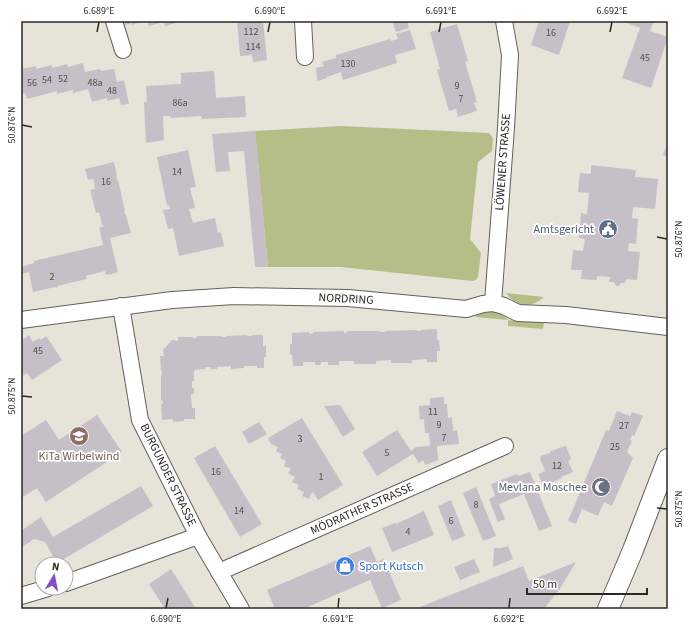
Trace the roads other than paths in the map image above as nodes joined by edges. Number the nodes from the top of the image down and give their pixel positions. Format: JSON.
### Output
{"nodes":[{"id":1,"x":114,"y":21,"type":"edge"},
{"id":2,"x":303,"y":21,"type":"edge"},
{"id":3,"x":504,"y":21,"type":"edge"},
{"id":4,"x":123,"y":50,"type":"dead end"},
{"id":5,"x":305,"y":57,"type":"dead end"},
{"id":6,"x":493,"y":302,"type":"junction"},
{"id":7,"x":121,"y":306,"type":"junction"},
{"id":8,"x":21,"y":320,"type":"edge"},
{"id":9,"x":668,"y":327,"type":"edge"},
{"id":10,"x":505,"y":446,"type":"dead end"},
{"id":11,"x":668,"y":459,"type":"edge"},
{"id":12,"x":198,"y":536,"type":"junction"},
{"id":13,"x":219,"y":572,"type":"junction"},
{"id":14,"x":74,"y":580,"type":"edge"},
{"id":15,"x":34,"y":592,"type":"edge"},
{"id":16,"x":21,"y":596,"type":"edge"},
{"id":17,"x":241,"y":609,"type":"edge"},
{"id":18,"x":608,"y":609,"type":"edge"}],
"edges":[{"from":1,"to":4,"type":"street"},
{"from":2,"to":5,"type":"street"},
{"from":3,"to":6,"type":"street","name":"LÖWENER STRASSE"},
{"from":6,"to":7,"type":"street","name":"NORDRING"},
{"from":6,"to":9,"type":"street"},
{"from":7,"to":8,"type":"street","name":"NORDRING"},
{"from":7,"to":12,"type":"street","name":"BURGUNDER STRASSE"},
{"from":10,"to":13,"type":"street","name":"MÖDRATHER STRASSE"},
{"from":11,"to":18,"type":"street"},
{"from":12,"to":13,"type":"street","name":"BURGUNDER STRASSE"},
{"from":12,"to":14,"type":"street"},
{"from":13,"to":17,"type":"street","name":"BURGUNDER STRASSE"},
{"from":15,"to":16,"type":"street"}]}
